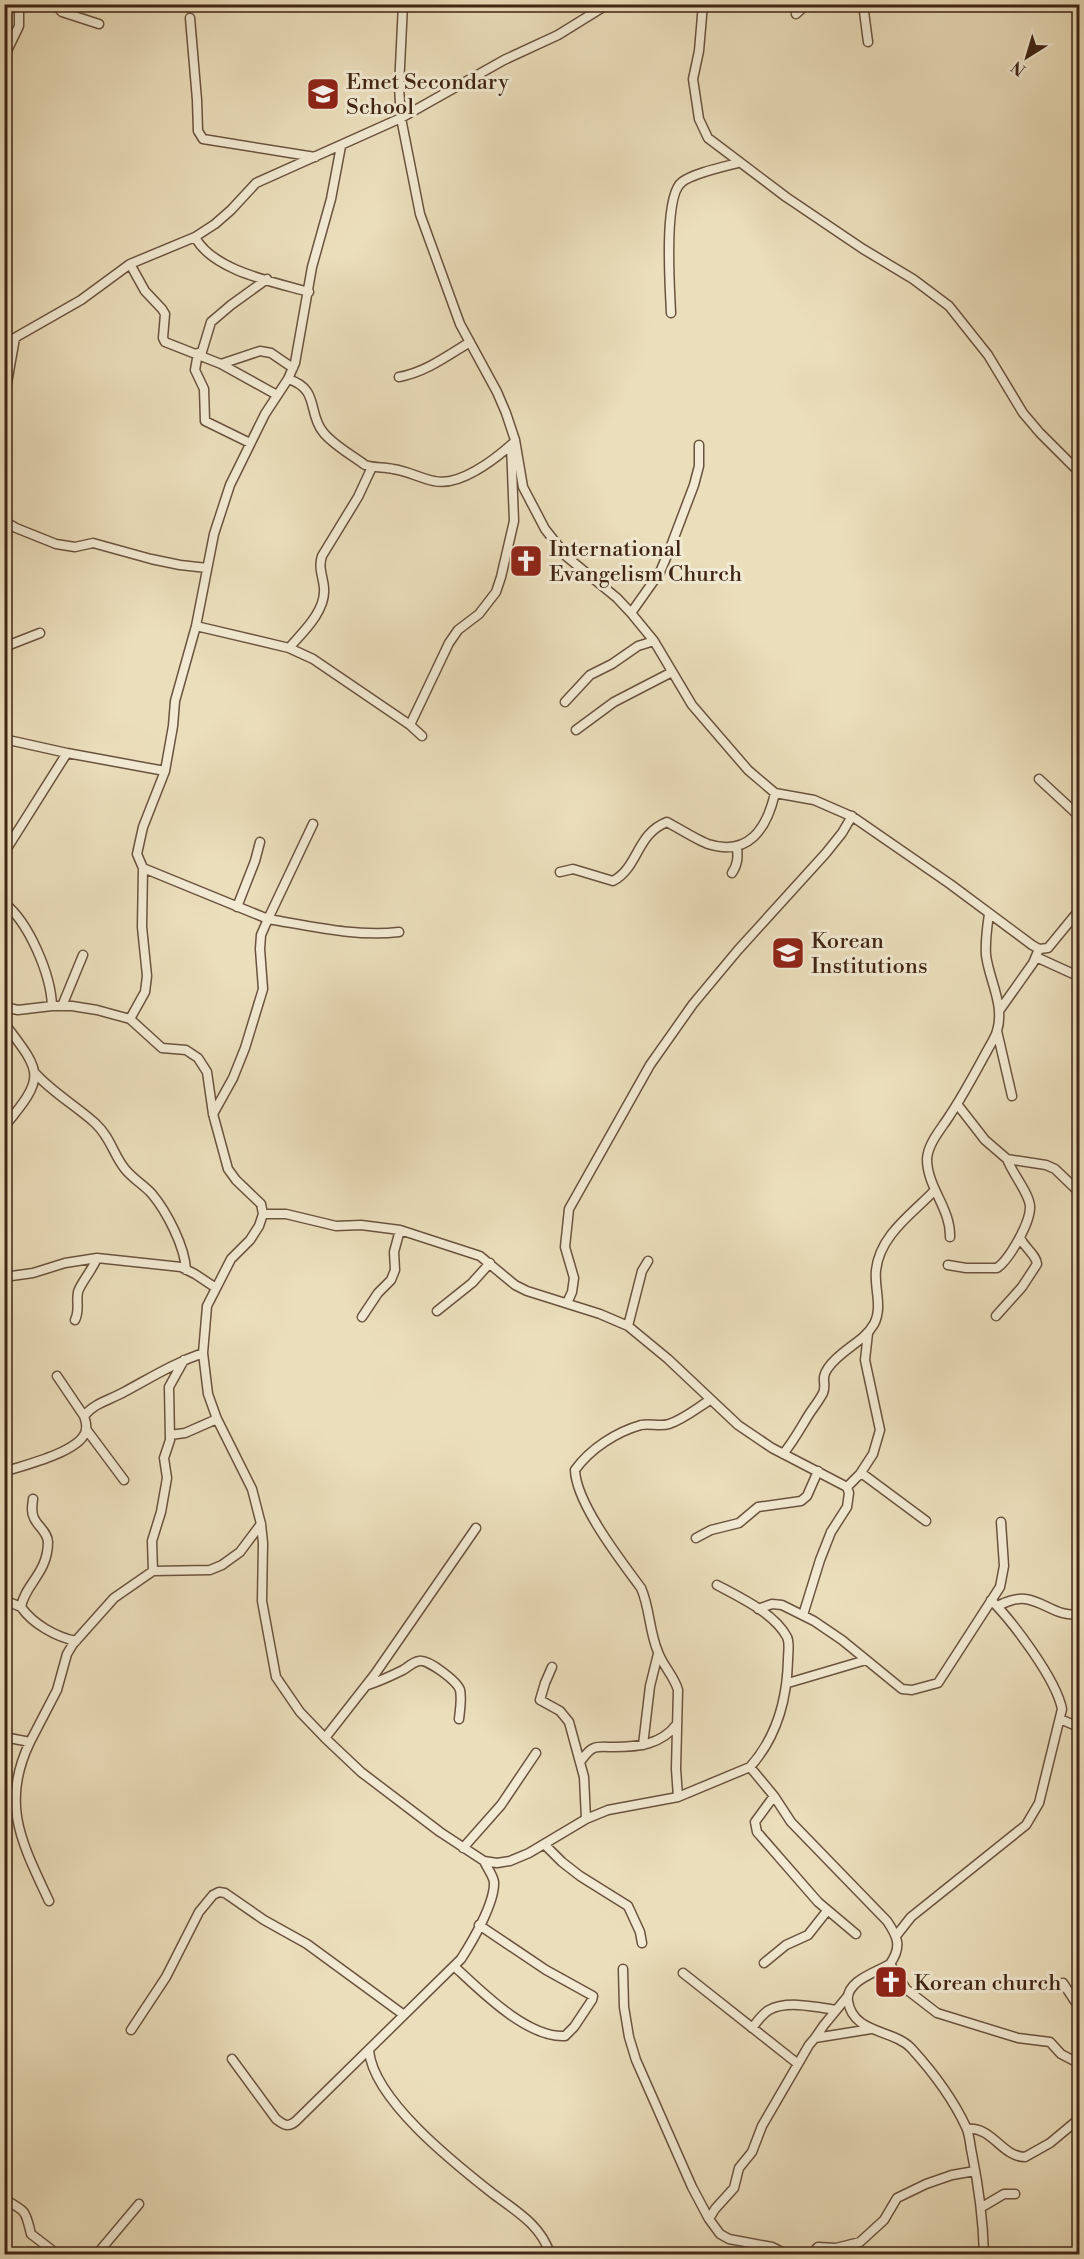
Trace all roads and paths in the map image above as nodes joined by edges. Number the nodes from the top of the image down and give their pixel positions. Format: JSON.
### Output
{"nodes":[{"id":1,"x":19,"y":4,"type":"edge"},
{"id":2,"x":55,"y":4,"type":"edge"},
{"id":3,"x":403,"y":4,"type":"edge"},
{"id":4,"x":608,"y":4,"type":"edge"},
{"id":5,"x":703,"y":4,"type":"edge"},
{"id":6,"x":807,"y":4,"type":"edge"},
{"id":7,"x":863,"y":4,"type":"edge"},
{"id":8,"x":796,"y":14,"type":"dead end"},
{"id":9,"x":189,"y":18,"type":"dead end"},
{"id":10,"x":99,"y":24,"type":"dead end"},
{"id":11,"x":868,"y":42,"type":"dead end"},
{"id":12,"x":4,"y":57,"type":"edge"},
{"id":13,"x":401,"y":118,"type":"junction"},
{"id":14,"x":341,"y":146,"type":"junction"},
{"id":15,"x":315,"y":157,"type":"junction"},
{"id":16,"x":738,"y":163,"type":"junction"},
{"id":17,"x":195,"y":237,"type":"junction"},
{"id":18,"x":130,"y":264,"type":"junction"},
{"id":19,"x":267,"y":279,"type":"junction"},
{"id":20,"x":309,"y":292,"type":"junction"},
{"id":21,"x":671,"y":313,"type":"dead end"},
{"id":22,"x":15,"y":338,"type":"junction"},
{"id":23,"x":470,"y":342,"type":"junction"},
{"id":24,"x":4,"y":344,"type":"edge"},
{"id":25,"x":200,"y":354,"type":"junction"},
{"id":26,"x":221,"y":364,"type":"junction"},
{"id":27,"x":293,"y":368,"type":"junction"},
{"id":28,"x":399,"y":377,"type":"dead end"},
{"id":29,"x":288,"y":379,"type":"junction"},
{"id":30,"x":278,"y":395,"type":"junction"},
{"id":31,"x":4,"y":400,"type":"edge"},
{"id":32,"x":250,"y":443,"type":"junction"},
{"id":33,"x":513,"y":443,"type":"junction"},
{"id":34,"x":699,"y":446,"type":"dead end"},
{"id":35,"x":372,"y":467,"type":"junction"},
{"id":36,"x":1080,"y":473,"type":"edge"},
{"id":37,"x":4,"y":521,"type":"edge"},
{"id":38,"x":207,"y":568,"type":"junction"},
{"id":39,"x":631,"y":613,"type":"junction"},
{"id":40,"x":196,"y":627,"type":"junction"},
{"id":41,"x":40,"y":633,"type":"dead end"},
{"id":42,"x":654,"y":641,"type":"junction"},
{"id":43,"x":4,"y":647,"type":"edge"},
{"id":44,"x":289,"y":648,"type":"junction"},
{"id":45,"x":672,"y":672,"type":"junction"},
{"id":46,"x":565,"y":702,"type":"dead end"},
{"id":47,"x":410,"y":725,"type":"junction"},
{"id":48,"x":576,"y":730,"type":"dead end"},
{"id":49,"x":423,"y":736,"type":"dead end"},
{"id":50,"x":4,"y":739,"type":"edge"},
{"id":51,"x":67,"y":753,"type":"junction"},
{"id":52,"x":165,"y":771,"type":"junction"},
{"id":53,"x":1039,"y":780,"type":"dead end"},
{"id":54,"x":776,"y":793,"type":"junction"},
{"id":55,"x":852,"y":816,"type":"junction"},
{"id":56,"x":1080,"y":817,"type":"edge"},
{"id":57,"x":313,"y":824,"type":"dead end"},
{"id":58,"x":260,"y":842,"type":"dead end"},
{"id":59,"x":737,"y":846,"type":"junction"},
{"id":60,"x":4,"y":853,"type":"edge"},
{"id":61,"x":143,"y":868,"type":"junction"},
{"id":62,"x":560,"y":872,"type":"dead end"},
{"id":63,"x":732,"y":873,"type":"dead end"},
{"id":64,"x":4,"y":903,"type":"edge"},
{"id":65,"x":237,"y":907,"type":"junction"},
{"id":66,"x":1080,"y":909,"type":"edge"},
{"id":67,"x":989,"y":914,"type":"junction"},
{"id":68,"x":268,"y":919,"type":"junction"},
{"id":69,"x":399,"y":932,"type":"dead end"},
{"id":70,"x":1038,"y":953,"type":"junction"},
{"id":71,"x":83,"y":955,"type":"dead end"},
{"id":72,"x":1080,"y":977,"type":"edge"},
{"id":73,"x":52,"y":1006,"type":"junction"},
{"id":74,"x":62,"y":1006,"type":"junction"},
{"id":75,"x":4,"y":1007,"type":"edge"},
{"id":76,"x":999,"y":1011,"type":"junction"},
{"id":77,"x":129,"y":1019,"type":"junction"},
{"id":78,"x":4,"y":1023,"type":"edge"},
{"id":79,"x":997,"y":1031,"type":"junction"},
{"id":80,"x":35,"y":1073,"type":"junction"},
{"id":81,"x":1012,"y":1096,"type":"dead end"},
{"id":82,"x":957,"y":1104,"type":"junction"},
{"id":83,"x":213,"y":1114,"type":"junction"},
{"id":84,"x":4,"y":1126,"type":"edge"},
{"id":85,"x":1007,"y":1159,"type":"junction"},
{"id":86,"x":934,"y":1191,"type":"junction"},
{"id":87,"x":1080,"y":1193,"type":"edge"},
{"id":88,"x":263,"y":1214,"type":"junction"},
{"id":89,"x":400,"y":1230,"type":"junction"},
{"id":90,"x":950,"y":1237,"type":"dead end"},
{"id":91,"x":1020,"y":1237,"type":"junction"},
{"id":92,"x":97,"y":1258,"type":"junction"},
{"id":93,"x":648,"y":1261,"type":"dead end"},
{"id":94,"x":490,"y":1263,"type":"junction"},
{"id":95,"x":948,"y":1264,"type":"dead end"},
{"id":96,"x":186,"y":1270,"type":"junction"},
{"id":97,"x":4,"y":1277,"type":"edge"},
{"id":98,"x":216,"y":1288,"type":"junction"},
{"id":99,"x":567,"y":1303,"type":"junction"},
{"id":100,"x":437,"y":1311,"type":"dead end"},
{"id":101,"x":996,"y":1316,"type":"dead end"},
{"id":102,"x":362,"y":1317,"type":"dead end"},
{"id":103,"x":75,"y":1320,"type":"dead end"},
{"id":104,"x":628,"y":1326,"type":"junction"},
{"id":105,"x":868,"y":1333,"type":"junction"},
{"id":106,"x":203,"y":1353,"type":"junction"},
{"id":107,"x":184,"y":1359,"type":"junction"},
{"id":108,"x":57,"y":1376,"type":"dead end"},
{"id":109,"x":710,"y":1400,"type":"junction"},
{"id":110,"x":84,"y":1416,"type":"junction"},
{"id":111,"x":217,"y":1419,"type":"junction"},
{"id":112,"x":87,"y":1429,"type":"junction"},
{"id":113,"x":170,"y":1435,"type":"junction"},
{"id":114,"x":783,"y":1454,"type":"junction"},
{"id":115,"x":818,"y":1471,"type":"junction"},
{"id":116,"x":4,"y":1472,"type":"edge"},
{"id":117,"x":860,"y":1474,"type":"junction"},
{"id":118,"x":124,"y":1480,"type":"dead end"},
{"id":119,"x":847,"y":1487,"type":"junction"},
{"id":120,"x":33,"y":1499,"type":"dead end"},
{"id":121,"x":926,"y":1521,"type":"dead end"},
{"id":122,"x":1001,"y":1522,"type":"dead end"},
{"id":123,"x":261,"y":1524,"type":"junction"},
{"id":124,"x":476,"y":1528,"type":"dead end"},
{"id":125,"x":696,"y":1538,"type":"dead end"},
{"id":126,"x":153,"y":1571,"type":"junction"},
{"id":127,"x":717,"y":1585,"type":"dead end"},
{"id":128,"x":4,"y":1600,"type":"edge"},
{"id":129,"x":994,"y":1603,"type":"junction"},
{"id":130,"x":21,"y":1607,"type":"junction"},
{"id":131,"x":758,"y":1609,"type":"junction"},
{"id":132,"x":1080,"y":1614,"type":"edge"},
{"id":133,"x":803,"y":1615,"type":"junction"},
{"id":134,"x":76,"y":1641,"type":"junction"},
{"id":135,"x":658,"y":1654,"type":"junction"},
{"id":136,"x":866,"y":1660,"type":"junction"},
{"id":137,"x":552,"y":1668,"type":"dead end"},
{"id":138,"x":788,"y":1683,"type":"junction"},
{"id":139,"x":367,"y":1685,"type":"junction"},
{"id":140,"x":459,"y":1719,"type":"dead end"},
{"id":141,"x":1060,"y":1719,"type":"junction"},
{"id":142,"x":678,"y":1724,"type":"junction"},
{"id":143,"x":1080,"y":1730,"type":"edge"},
{"id":144,"x":4,"y":1737,"type":"edge"},
{"id":145,"x":325,"y":1738,"type":"junction"},
{"id":146,"x":30,"y":1742,"type":"junction"},
{"id":147,"x":643,"y":1745,"type":"junction"},
{"id":148,"x":536,"y":1753,"type":"dead end"},
{"id":149,"x":580,"y":1762,"type":"junction"},
{"id":150,"x":750,"y":1767,"type":"junction"},
{"id":151,"x":774,"y":1796,"type":"junction"},
{"id":152,"x":678,"y":1797,"type":"junction"},
{"id":153,"x":586,"y":1820,"type":"junction"},
{"id":154,"x":544,"y":1844,"type":"junction"},
{"id":155,"x":463,"y":1848,"type":"junction"},
{"id":156,"x":484,"y":1861,"type":"junction"},
{"id":157,"x":50,"y":1901,"type":"dead end"},
{"id":158,"x":827,"y":1911,"type":"junction"},
{"id":159,"x":479,"y":1925,"type":"junction"},
{"id":160,"x":856,"y":1934,"type":"dead end"},
{"id":161,"x":896,"y":1936,"type":"junction"},
{"id":162,"x":642,"y":1943,"type":"dead end"},
{"id":163,"x":764,"y":1963,"type":"dead end"},
{"id":164,"x":890,"y":1964,"type":"junction"},
{"id":165,"x":455,"y":1967,"type":"junction"},
{"id":166,"x":623,"y":1969,"type":"dead end"},
{"id":167,"x":683,"y":1973,"type":"dead end"},
{"id":168,"x":1062,"y":1983,"type":"dead end"},
{"id":169,"x":847,"y":1997,"type":"junction"},
{"id":170,"x":1080,"y":2009,"type":"edge"},
{"id":171,"x":836,"y":2010,"type":"junction"},
{"id":172,"x":404,"y":2015,"type":"junction"},
{"id":173,"x":752,"y":2028,"type":"junction"},
{"id":174,"x":871,"y":2028,"type":"junction"},
{"id":175,"x":131,"y":2030,"type":"dead end"},
{"id":176,"x":815,"y":2038,"type":"junction"},
{"id":177,"x":369,"y":2051,"type":"junction"},
{"id":178,"x":232,"y":2059,"type":"dead end"},
{"id":179,"x":798,"y":2064,"type":"junction"},
{"id":180,"x":1080,"y":2064,"type":"edge"},
{"id":181,"x":1080,"y":2118,"type":"edge"},
{"id":182,"x":967,"y":2129,"type":"junction"},
{"id":183,"x":975,"y":2171,"type":"junction"},
{"id":184,"x":1015,"y":2194,"type":"dead end"},
{"id":185,"x":4,"y":2199,"type":"edge"},
{"id":186,"x":139,"y":2204,"type":"dead end"},
{"id":187,"x":982,"y":2207,"type":"junction"},
{"id":188,"x":709,"y":2219,"type":"junction"},
{"id":189,"x":44,"y":2246,"type":"junction"},
{"id":190,"x":49,"y":2254,"type":"edge"},
{"id":191,"x":57,"y":2254,"type":"edge"},
{"id":192,"x":98,"y":2254,"type":"edge"},
{"id":193,"x":550,"y":2254,"type":"edge"},
{"id":194,"x":786,"y":2254,"type":"edge"},
{"id":195,"x":811,"y":2254,"type":"edge"},
{"id":196,"x":984,"y":2254,"type":"edge"}],
"edges":[{"from":1,"to":12,"type":"street"},
{"from":2,"to":10,"type":"street"},
{"from":3,"to":13,"type":"street"},
{"from":4,"to":13,"type":"street"},
{"from":5,"to":16,"type":"street"},
{"from":6,"to":8,"type":"street"},
{"from":7,"to":11,"type":"street"},
{"from":9,"to":15,"type":"street"},
{"from":13,"to":14,"type":"street"},
{"from":13,"to":23,"type":"street"},
{"from":14,"to":15,"type":"street"},
{"from":14,"to":20,"type":"street"},
{"from":15,"to":17,"type":"street"},
{"from":16,"to":21,"type":"street"},
{"from":16,"to":36,"type":"street"},
{"from":17,"to":18,"type":"street"},
{"from":17,"to":19,"type":"street"},
{"from":18,"to":22,"type":"street"},
{"from":18,"to":25,"type":"street"},
{"from":19,"to":20,"type":"street"},
{"from":19,"to":25,"type":"street"},
{"from":20,"to":27,"type":"street"},
{"from":22,"to":24,"type":"street"},
{"from":22,"to":31,"type":"street"},
{"from":23,"to":28,"type":"street"},
{"from":23,"to":33,"type":"street"},
{"from":25,"to":26,"type":"street"},
{"from":25,"to":32,"type":"street"},
{"from":26,"to":27,"type":"street"},
{"from":26,"to":30,"type":"street"},
{"from":27,"to":29,"type":"street"},
{"from":29,"to":30,"type":"street"},
{"from":29,"to":35,"type":"street"},
{"from":30,"to":32,"type":"street"},
{"from":32,"to":38,"type":"street"},
{"from":33,"to":35,"type":"street"},
{"from":33,"to":39,"type":"street"},
{"from":33,"to":47,"type":"street"},
{"from":34,"to":39,"type":"street"},
{"from":35,"to":44,"type":"street"},
{"from":37,"to":38,"type":"street"},
{"from":38,"to":40,"type":"street"},
{"from":39,"to":42,"type":"street"},
{"from":40,"to":44,"type":"street"},
{"from":40,"to":52,"type":"street"},
{"from":41,"to":43,"type":"street"},
{"from":42,"to":45,"type":"street"},
{"from":42,"to":46,"type":"street"},
{"from":44,"to":47,"type":"street"},
{"from":45,"to":48,"type":"street"},
{"from":45,"to":54,"type":"street"},
{"from":47,"to":49,"type":"street"},
{"from":50,"to":51,"type":"street"},
{"from":51,"to":52,"type":"street"},
{"from":51,"to":60,"type":"street"},
{"from":52,"to":61,"type":"street"},
{"from":53,"to":56,"type":"street"},
{"from":54,"to":55,"type":"street"},
{"from":54,"to":59,"type":"street"},
{"from":55,"to":67,"type":"street"},
{"from":55,"to":99,"type":"street"},
{"from":57,"to":68,"type":"street"},
{"from":58,"to":65,"type":"street"},
{"from":59,"to":62,"type":"street"},
{"from":59,"to":63,"type":"street"},
{"from":61,"to":65,"type":"street"},
{"from":61,"to":77,"type":"street"},
{"from":64,"to":73,"type":"street"},
{"from":65,"to":68,"type":"street"},
{"from":66,"to":70,"type":"street"},
{"from":67,"to":70,"type":"street"},
{"from":67,"to":76,"type":"street"},
{"from":68,"to":69,"type":"street"},
{"from":68,"to":83,"type":"street"},
{"from":70,"to":72,"type":"street"},
{"from":70,"to":76,"type":"street"},
{"from":71,"to":74,"type":"street"},
{"from":73,"to":74,"type":"street"},
{"from":73,"to":75,"type":"street"},
{"from":74,"to":77,"type":"street"},
{"from":76,"to":79,"type":"street"},
{"from":77,"to":83,"type":"street"},
{"from":78,"to":80,"type":"street"},
{"from":79,"to":81,"type":"street"},
{"from":79,"to":82,"type":"street"},
{"from":80,"to":84,"type":"street"},
{"from":80,"to":96,"type":"street"},
{"from":82,"to":85,"type":"street"},
{"from":82,"to":86,"type":"street"},
{"from":83,"to":88,"type":"street"},
{"from":85,"to":87,"type":"street"},
{"from":85,"to":91,"type":"street"},
{"from":86,"to":90,"type":"street"},
{"from":86,"to":105,"type":"street"},
{"from":88,"to":89,"type":"street"},
{"from":88,"to":98,"type":"street"},
{"from":89,"to":94,"type":"street"},
{"from":89,"to":102,"type":"street"},
{"from":91,"to":95,"type":"street"},
{"from":91,"to":101,"type":"street"},
{"from":92,"to":96,"type":"street"},
{"from":92,"to":97,"type":"street"},
{"from":92,"to":103,"type":"street"},
{"from":93,"to":104,"type":"street"},
{"from":94,"to":99,"type":"street"},
{"from":94,"to":100,"type":"street"},
{"from":96,"to":98,"type":"street"},
{"from":98,"to":106,"type":"street"},
{"from":99,"to":104,"type":"street"},
{"from":104,"to":109,"type":"street"},
{"from":105,"to":114,"type":"street"},
{"from":105,"to":117,"type":"street"},
{"from":106,"to":107,"type":"street"},
{"from":106,"to":111,"type":"street"},
{"from":107,"to":110,"type":"street"},
{"from":107,"to":113,"type":"street"},
{"from":108,"to":110,"type":"street"},
{"from":109,"to":114,"type":"street"},
{"from":109,"to":135,"type":"street"},
{"from":110,"to":112,"type":"street"},
{"from":111,"to":113,"type":"street"},
{"from":111,"to":123,"type":"street"},
{"from":112,"to":116,"type":"street"},
{"from":112,"to":118,"type":"street"},
{"from":113,"to":126,"type":"street"},
{"from":114,"to":115,"type":"street"},
{"from":115,"to":119,"type":"street"},
{"from":115,"to":125,"type":"street"},
{"from":117,"to":119,"type":"street"},
{"from":117,"to":121,"type":"street"},
{"from":119,"to":133,"type":"street"},
{"from":120,"to":130,"type":"street"},
{"from":122,"to":129,"type":"street"},
{"from":123,"to":126,"type":"street"},
{"from":123,"to":145,"type":"street"},
{"from":124,"to":139,"type":"street"},
{"from":126,"to":134,"type":"street"},
{"from":127,"to":131,"type":"street"},
{"from":128,"to":130,"type":"street"},
{"from":129,"to":132,"type":"street"},
{"from":129,"to":136,"type":"street"},
{"from":129,"to":141,"type":"street"},
{"from":130,"to":134,"type":"street"},
{"from":131,"to":133,"type":"street"},
{"from":131,"to":138,"type":"street"},
{"from":133,"to":136,"type":"street"},
{"from":134,"to":146,"type":"street"},
{"from":135,"to":142,"type":"street"},
{"from":135,"to":147,"type":"street"},
{"from":136,"to":138,"type":"street"},
{"from":137,"to":149,"type":"street"},
{"from":138,"to":150,"type":"street"},
{"from":139,"to":140,"type":"street"},
{"from":139,"to":145,"type":"street"},
{"from":141,"to":143,"type":"street"},
{"from":141,"to":161,"type":"street"},
{"from":142,"to":147,"type":"street"},
{"from":142,"to":152,"type":"street"},
{"from":144,"to":146,"type":"street"},
{"from":145,"to":155,"type":"street"},
{"from":146,"to":157,"type":"street"},
{"from":147,"to":149,"type":"street"},
{"from":148,"to":155,"type":"street"},
{"from":149,"to":153,"type":"street"},
{"from":150,"to":151,"type":"street"},
{"from":150,"to":152,"type":"street"},
{"from":151,"to":158,"type":"street"},
{"from":151,"to":161,"type":"street"},
{"from":152,"to":153,"type":"street"},
{"from":153,"to":154,"type":"street"},
{"from":154,"to":156,"type":"street"},
{"from":154,"to":162,"type":"street"},
{"from":155,"to":156,"type":"street"},
{"from":156,"to":159,"type":"street"},
{"from":158,"to":160,"type":"street"},
{"from":158,"to":163,"type":"street"},
{"from":159,"to":165,"type":"street"},
{"from":159,"to":165,"type":"street"},
{"from":161,"to":164,"type":"street"},
{"from":164,"to":169,"type":"street"},
{"from":164,"to":180,"type":"street"},
{"from":165,"to":172,"type":"street"},
{"from":166,"to":188,"type":"street"},
{"from":167,"to":173,"type":"street"},
{"from":168,"to":170,"type":"street"},
{"from":169,"to":171,"type":"street"},
{"from":169,"to":174,"type":"street"},
{"from":171,"to":173,"type":"street"},
{"from":171,"to":176,"type":"street"},
{"from":172,"to":175,"type":"street"},
{"from":172,"to":177,"type":"street"},
{"from":173,"to":179,"type":"street"},
{"from":174,"to":176,"type":"street"},
{"from":174,"to":182,"type":"street"},
{"from":176,"to":179,"type":"street"},
{"from":177,"to":178,"type":"street"},
{"from":177,"to":193,"type":"street"},
{"from":179,"to":188,"type":"street"},
{"from":181,"to":182,"type":"street"},
{"from":182,"to":183,"type":"street"},
{"from":183,"to":187,"type":"street"},
{"from":183,"to":195,"type":"street"},
{"from":184,"to":187,"type":"street"},
{"from":185,"to":189,"type":"street"},
{"from":186,"to":192,"type":"street"},
{"from":187,"to":196,"type":"street"},
{"from":188,"to":194,"type":"street"},
{"from":189,"to":190,"type":"street"},
{"from":189,"to":191,"type":"street"}]}
